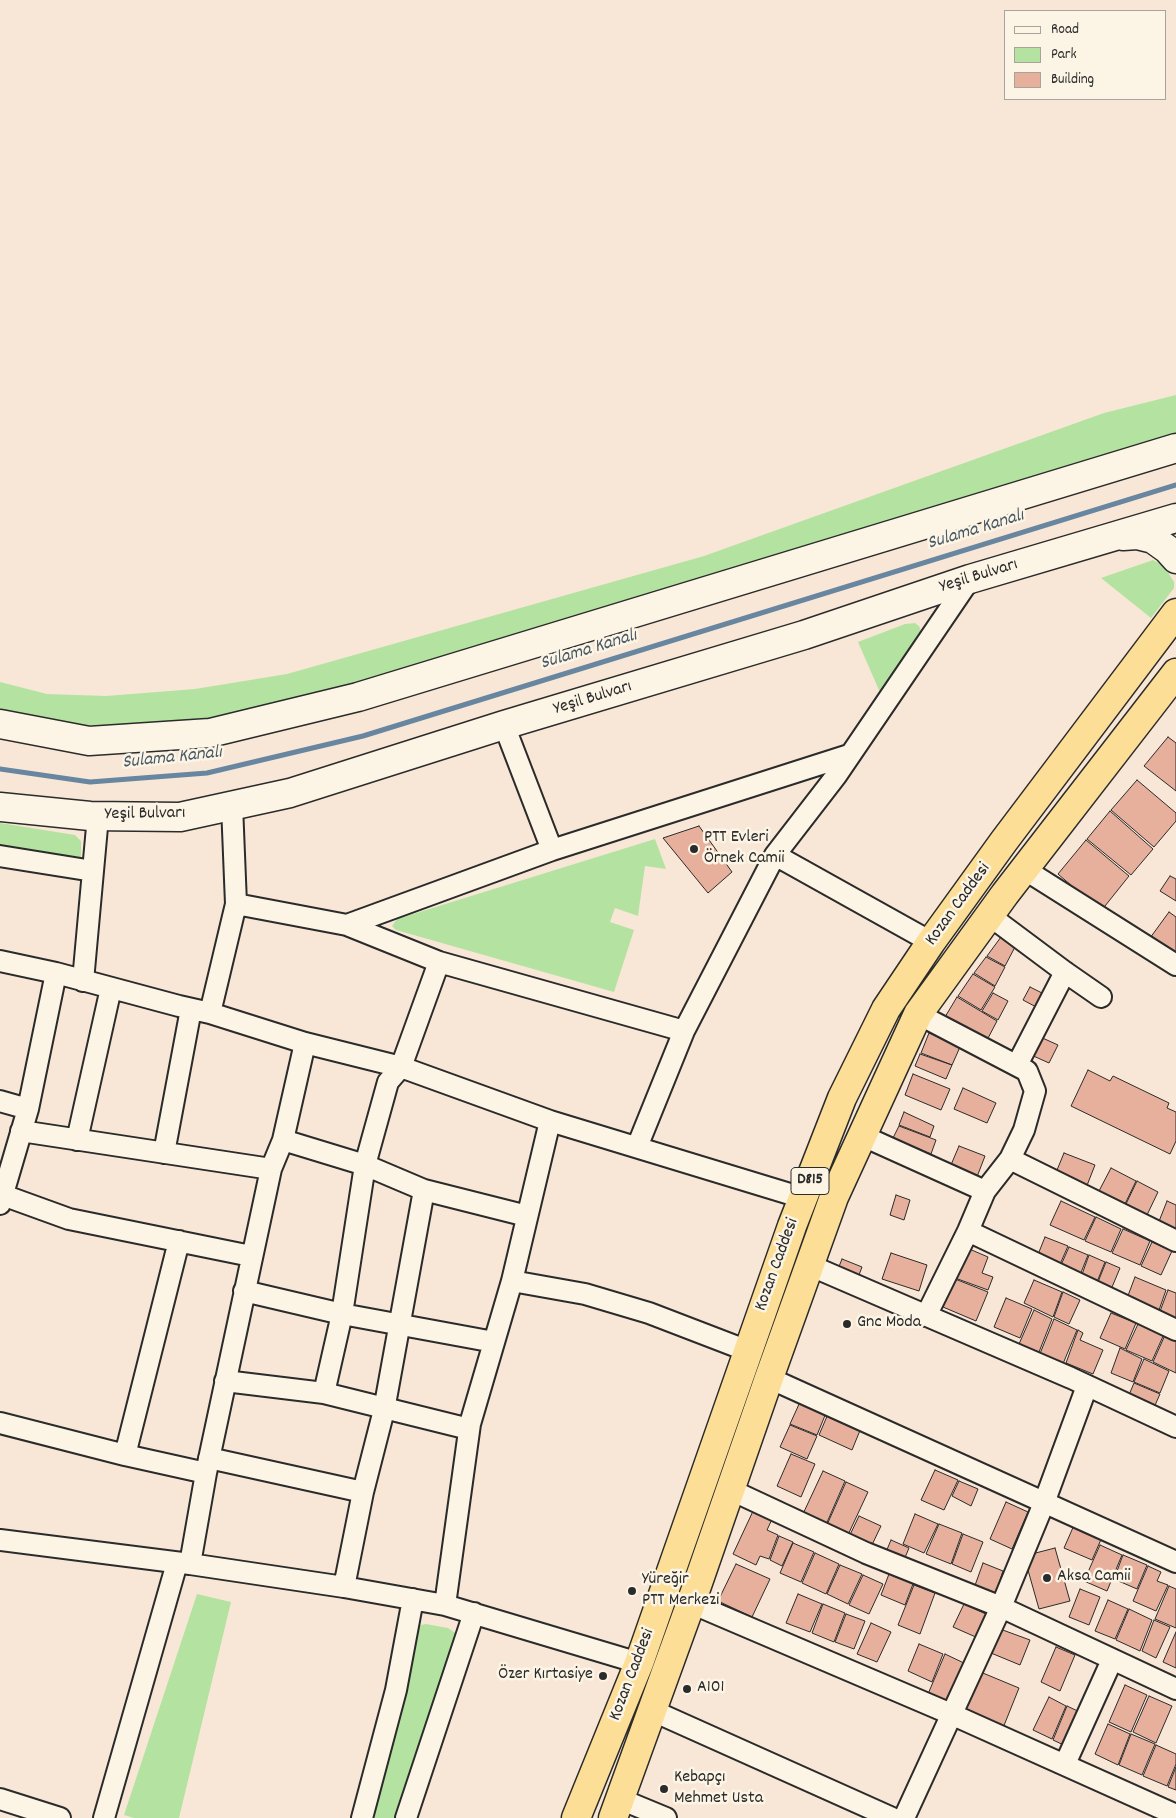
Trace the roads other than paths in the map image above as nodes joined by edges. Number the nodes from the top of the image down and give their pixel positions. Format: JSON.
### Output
{"nodes":[{"id":1,"x":1176,"y":448,"type":"edge"},
{"id":2,"x":1176,"y":518,"type":"edge"},
{"id":3,"x":1114,"y":537,"type":"junction"},
{"id":4,"x":1176,"y":559,"type":"edge"},
{"id":5,"x":970,"y":579,"type":"junction"},
{"id":6,"x":1176,"y":613,"type":"edge"},
{"id":7,"x":1176,"y":674,"type":"edge"},
{"id":8,"x":0,"y":724,"type":"edge"},
{"id":9,"x":504,"y":725,"type":"junction"},
{"id":10,"x":849,"y":755,"type":"junction"},
{"id":11,"x":232,"y":806,"type":"junction"},
{"id":12,"x":0,"y":807,"type":"edge"},
{"id":13,"x":98,"y":816,"type":"junction"},
{"id":14,"x":552,"y":850,"type":"junction"},
{"id":15,"x":775,"y":855,"type":"junction"},
{"id":16,"x":0,"y":856,"type":"edge"},
{"id":17,"x":1024,"y":869,"type":"junction"},
{"id":18,"x":93,"y":871,"type":"junction"},
{"id":19,"x":236,"y":904,"type":"junction"},
{"id":20,"x":990,"y":916,"type":"junction"},
{"id":21,"x":347,"y":925,"type":"junction"},
{"id":22,"x":931,"y":942,"type":"junction"},
{"id":23,"x":0,"y":961,"type":"edge"},
{"id":24,"x":439,"y":962,"type":"junction"},
{"id":25,"x":1176,"y":965,"type":"edge"},
{"id":26,"x":1065,"y":972,"type":"junction"},
{"id":27,"x":56,"y":973,"type":"junction"},
{"id":28,"x":83,"y":980,"type":"junction"},
{"id":29,"x":111,"y":988,"type":"junction"},
{"id":30,"x":1101,"y":996,"type":"dead end"},
{"id":31,"x":201,"y":1011,"type":"junction"},
{"id":32,"x":918,"y":1014,"type":"junction"},
{"id":33,"x":684,"y":1031,"type":"junction"},
{"id":34,"x":305,"y":1043,"type":"junction"},
{"id":35,"x":1017,"y":1065,"type":"junction"},
{"id":36,"x":401,"y":1067,"type":"junction"},
{"id":37,"x":0,"y":1101,"type":"edge"},
{"id":38,"x":28,"y":1109,"type":"junction"},
{"id":39,"x":550,"y":1121,"type":"junction"},
{"id":40,"x":21,"y":1131,"type":"junction"},
{"id":41,"x":863,"y":1136,"type":"junction"},
{"id":42,"x":77,"y":1140,"type":"junction"},
{"id":43,"x":283,"y":1140,"type":"junction"},
{"id":44,"x":637,"y":1147,"type":"junction"},
{"id":45,"x":164,"y":1153,"type":"junction"},
{"id":46,"x":1010,"y":1159,"type":"junction"},
{"id":47,"x":365,"y":1165,"type":"junction"},
{"id":48,"x":271,"y":1169,"type":"junction"},
{"id":49,"x":424,"y":1190,"type":"junction"},
{"id":50,"x":985,"y":1192,"type":"junction"},
{"id":51,"x":1,"y":1198,"type":"edge"},
{"id":52,"x":803,"y":1198,"type":"junction"},
{"id":53,"x":527,"y":1216,"type":"junction"},
{"id":54,"x":968,"y":1231,"type":"junction"},
{"id":55,"x":1176,"y":1240,"type":"edge"},
{"id":56,"x":179,"y":1241,"type":"junction"},
{"id":57,"x":251,"y":1256,"type":"junction"},
{"id":58,"x":809,"y":1266,"type":"junction"},
{"id":59,"x":512,"y":1281,"type":"junction"},
{"id":60,"x":244,"y":1291,"type":"junction"},
{"id":61,"x":342,"y":1314,"type":"junction"},
{"id":62,"x":926,"y":1316,"type":"junction"},
{"id":63,"x":400,"y":1324,"type":"junction"},
{"id":64,"x":1176,"y":1330,"type":"edge"},
{"id":65,"x":494,"y":1342,"type":"junction"},
{"id":66,"x":748,"y":1351,"type":"junction"},
{"id":67,"x":769,"y":1378,"type":"junction"},
{"id":68,"x":225,"y":1381,"type":"junction"},
{"id":69,"x":1087,"y":1386,"type":"junction"},
{"id":70,"x":324,"y":1394,"type":"junction"},
{"id":71,"x":384,"y":1410,"type":"junction"},
{"id":72,"x":0,"y":1423,"type":"edge"},
{"id":73,"x":1176,"y":1427,"type":"edge"},
{"id":74,"x":469,"y":1429,"type":"junction"},
{"id":75,"x":125,"y":1455,"type":"junction"},
{"id":76,"x":207,"y":1466,"type":"junction"},
{"id":77,"x":731,"y":1490,"type":"junction"},
{"id":78,"x":363,"y":1492,"type":"junction"},
{"id":79,"x":1044,"y":1503,"type":"junction"},
{"id":80,"x":0,"y":1540,"type":"edge"},
{"id":81,"x":1176,"y":1562,"type":"edge"},
{"id":82,"x":183,"y":1563,"type":"junction"},
{"id":83,"x":344,"y":1587,"type":"junction"},
{"id":84,"x":413,"y":1599,"type":"junction"},
{"id":85,"x":692,"y":1603,"type":"junction"},
{"id":86,"x":445,"y":1605,"type":"junction"},
{"id":87,"x":1000,"y":1607,"type":"junction"},
{"id":88,"x":474,"y":1613,"type":"junction"},
{"id":89,"x":1112,"y":1660,"type":"junction"},
{"id":90,"x":639,"y":1664,"type":"junction"},
{"id":91,"x":1176,"y":1689,"type":"edge"},
{"id":92,"x":651,"y":1710,"type":"junction"},
{"id":93,"x":951,"y":1714,"type":"junction"},
{"id":94,"x":1065,"y":1764,"type":"junction"},
{"id":95,"x":0,"y":1799,"type":"edge"},
{"id":96,"x":616,"y":1809,"type":"edge"},
{"id":97,"x":1176,"y":1815,"type":"edge"},
{"id":98,"x":60,"y":1818,"type":"edge"},
{"id":99,"x":104,"y":1818,"type":"edge"},
{"id":100,"x":362,"y":1818,"type":"edge"},
{"id":101,"x":406,"y":1818,"type":"edge"},
{"id":102,"x":576,"y":1818,"type":"edge"},
{"id":103,"x":666,"y":1818,"type":"edge"},
{"id":104,"x":892,"y":1818,"type":"edge"},
{"id":105,"x":904,"y":1818,"type":"edge"}],
"edges":[{"from":1,"to":8,"type":"main road"},
{"from":2,"to":3,"type":"main road","name":"Yeşil Bulvarı"},
{"from":3,"to":4,"type":"main road"},
{"from":3,"to":5,"type":"main road","name":"Yeşil Bulvarı"},
{"from":5,"to":9,"type":"main road","name":"Yeşil Bulvarı"},
{"from":5,"to":10,"type":"street"},
{"from":6,"to":22,"type":"highway","name":"Kozan Caddesi","number":"D815"},
{"from":7,"to":17,"type":"highway","name":"Kozan Caddesi","number":"D815"},
{"from":9,"to":11,"type":"main road","name":"Yeşil Bulvarı"},
{"from":9,"to":14,"type":"street"},
{"from":10,"to":14,"type":"street"},
{"from":10,"to":15,"type":"street"},
{"from":11,"to":13,"type":"main road","name":"Yeşil Bulvarı"},
{"from":11,"to":19,"type":"street"},
{"from":12,"to":13,"type":"main road","name":"Yeşil Bulvarı"},
{"from":13,"to":18,"type":"street"},
{"from":14,"to":21,"type":"street"},
{"from":15,"to":22,"type":"street"},
{"from":15,"to":33,"type":"street"},
{"from":16,"to":18,"type":"street"},
{"from":17,"to":20,"type":"highway","name":"Kozan Caddesi","number":"D815"},
{"from":17,"to":25,"type":"street"},
{"from":18,"to":28,"type":"street"},
{"from":19,"to":21,"type":"street"},
{"from":19,"to":31,"type":"street"},
{"from":20,"to":26,"type":"street"},
{"from":20,"to":32,"type":"highway","name":"Kozan Caddesi","number":"D815"},
{"from":21,"to":24,"type":"street"},
{"from":22,"to":52,"type":"highway","name":"Kozan Caddesi","number":"D815"},
{"from":23,"to":27,"type":"street"},
{"from":24,"to":33,"type":"street"},
{"from":24,"to":36,"type":"street"},
{"from":26,"to":30,"type":"street"},
{"from":26,"to":35,"type":"street"},
{"from":27,"to":28,"type":"street"},
{"from":27,"to":38,"type":"street"},
{"from":28,"to":29,"type":"street"},
{"from":29,"to":31,"type":"street"},
{"from":29,"to":42,"type":"street"},
{"from":31,"to":34,"type":"street"},
{"from":31,"to":45,"type":"street"},
{"from":32,"to":35,"type":"street"},
{"from":32,"to":41,"type":"highway","name":"Kozan Caddesi","number":"D815"},
{"from":33,"to":44,"type":"street"},
{"from":34,"to":36,"type":"street"},
{"from":34,"to":43,"type":"street"},
{"from":35,"to":46,"type":"street"},
{"from":36,"to":39,"type":"street"},
{"from":36,"to":47,"type":"street"},
{"from":37,"to":38,"type":"street"},
{"from":38,"to":40,"type":"street"},
{"from":39,"to":44,"type":"street"},
{"from":39,"to":53,"type":"street"},
{"from":40,"to":42,"type":"street"},
{"from":40,"to":51,"type":"street"},
{"from":41,"to":50,"type":"street"},
{"from":41,"to":58,"type":"highway","name":"Kozan Caddesi","number":"D815"},
{"from":42,"to":45,"type":"street"},
{"from":43,"to":47,"type":"street"},
{"from":43,"to":48,"type":"street"},
{"from":44,"to":52,"type":"street"},
{"from":45,"to":48,"type":"street"},
{"from":46,"to":50,"type":"street"},
{"from":46,"to":55,"type":"street"},
{"from":47,"to":49,"type":"street"},
{"from":47,"to":61,"type":"street"},
{"from":48,"to":57,"type":"street"},
{"from":49,"to":53,"type":"street"},
{"from":49,"to":63,"type":"street"},
{"from":50,"to":54,"type":"street"},
{"from":51,"to":56,"type":"street"},
{"from":52,"to":66,"type":"highway","name":"Kozan Caddesi","number":"D815"},
{"from":53,"to":59,"type":"street"},
{"from":54,"to":62,"type":"street"},
{"from":54,"to":64,"type":"street"},
{"from":56,"to":57,"type":"street"},
{"from":56,"to":75,"type":"street"},
{"from":57,"to":60,"type":"street"},
{"from":58,"to":62,"type":"street"},
{"from":58,"to":67,"type":"highway","name":"Kozan Caddesi","number":"D815"},
{"from":59,"to":65,"type":"street"},
{"from":59,"to":66,"type":"street"},
{"from":60,"to":61,"type":"street"},
{"from":60,"to":68,"type":"street"},
{"from":61,"to":63,"type":"street"},
{"from":61,"to":70,"type":"street"},
{"from":62,"to":69,"type":"street"},
{"from":63,"to":65,"type":"street"},
{"from":63,"to":71,"type":"street"},
{"from":65,"to":74,"type":"street"},
{"from":66,"to":90,"type":"highway","name":"Kozan Caddesi","number":"D815"},
{"from":67,"to":77,"type":"highway","name":"Kozan Caddesi","number":"D815"},
{"from":67,"to":79,"type":"street"},
{"from":68,"to":70,"type":"street"},
{"from":68,"to":76,"type":"street"},
{"from":69,"to":73,"type":"street"},
{"from":69,"to":79,"type":"street"},
{"from":70,"to":71,"type":"street"},
{"from":71,"to":74,"type":"street"},
{"from":71,"to":78,"type":"street"},
{"from":72,"to":75,"type":"street"},
{"from":74,"to":86,"type":"street"},
{"from":75,"to":76,"type":"street"},
{"from":76,"to":78,"type":"street"},
{"from":76,"to":82,"type":"street"},
{"from":77,"to":85,"type":"highway","name":"Kozan Caddesi","number":"D815"},
{"from":77,"to":87,"type":"street"},
{"from":78,"to":83,"type":"street"},
{"from":79,"to":81,"type":"street"},
{"from":79,"to":87,"type":"street"},
{"from":80,"to":82,"type":"street"},
{"from":82,"to":83,"type":"street"},
{"from":82,"to":99,"type":"street"},
{"from":83,"to":84,"type":"street"},
{"from":84,"to":86,"type":"street"},
{"from":84,"to":100,"type":"street"},
{"from":85,"to":92,"type":"highway","name":"Kozan Caddesi","number":"D815"},
{"from":85,"to":93,"type":"street"},
{"from":86,"to":88,"type":"street"},
{"from":87,"to":89,"type":"street"},
{"from":87,"to":93,"type":"street"},
{"from":88,"to":90,"type":"street"},
{"from":88,"to":101,"type":"street"},
{"from":89,"to":91,"type":"street"},
{"from":89,"to":94,"type":"street"},
{"from":90,"to":102,"type":"highway","name":"Kozan Caddesi","number":"D815"},
{"from":92,"to":96,"type":"highway","name":"Kozan Caddesi","number":"D815"},
{"from":92,"to":104,"type":"street"},
{"from":93,"to":94,"type":"street"},
{"from":93,"to":105,"type":"street"},
{"from":94,"to":97,"type":"street"},
{"from":95,"to":98,"type":"street"},
{"from":96,"to":103,"type":"street"}]}
